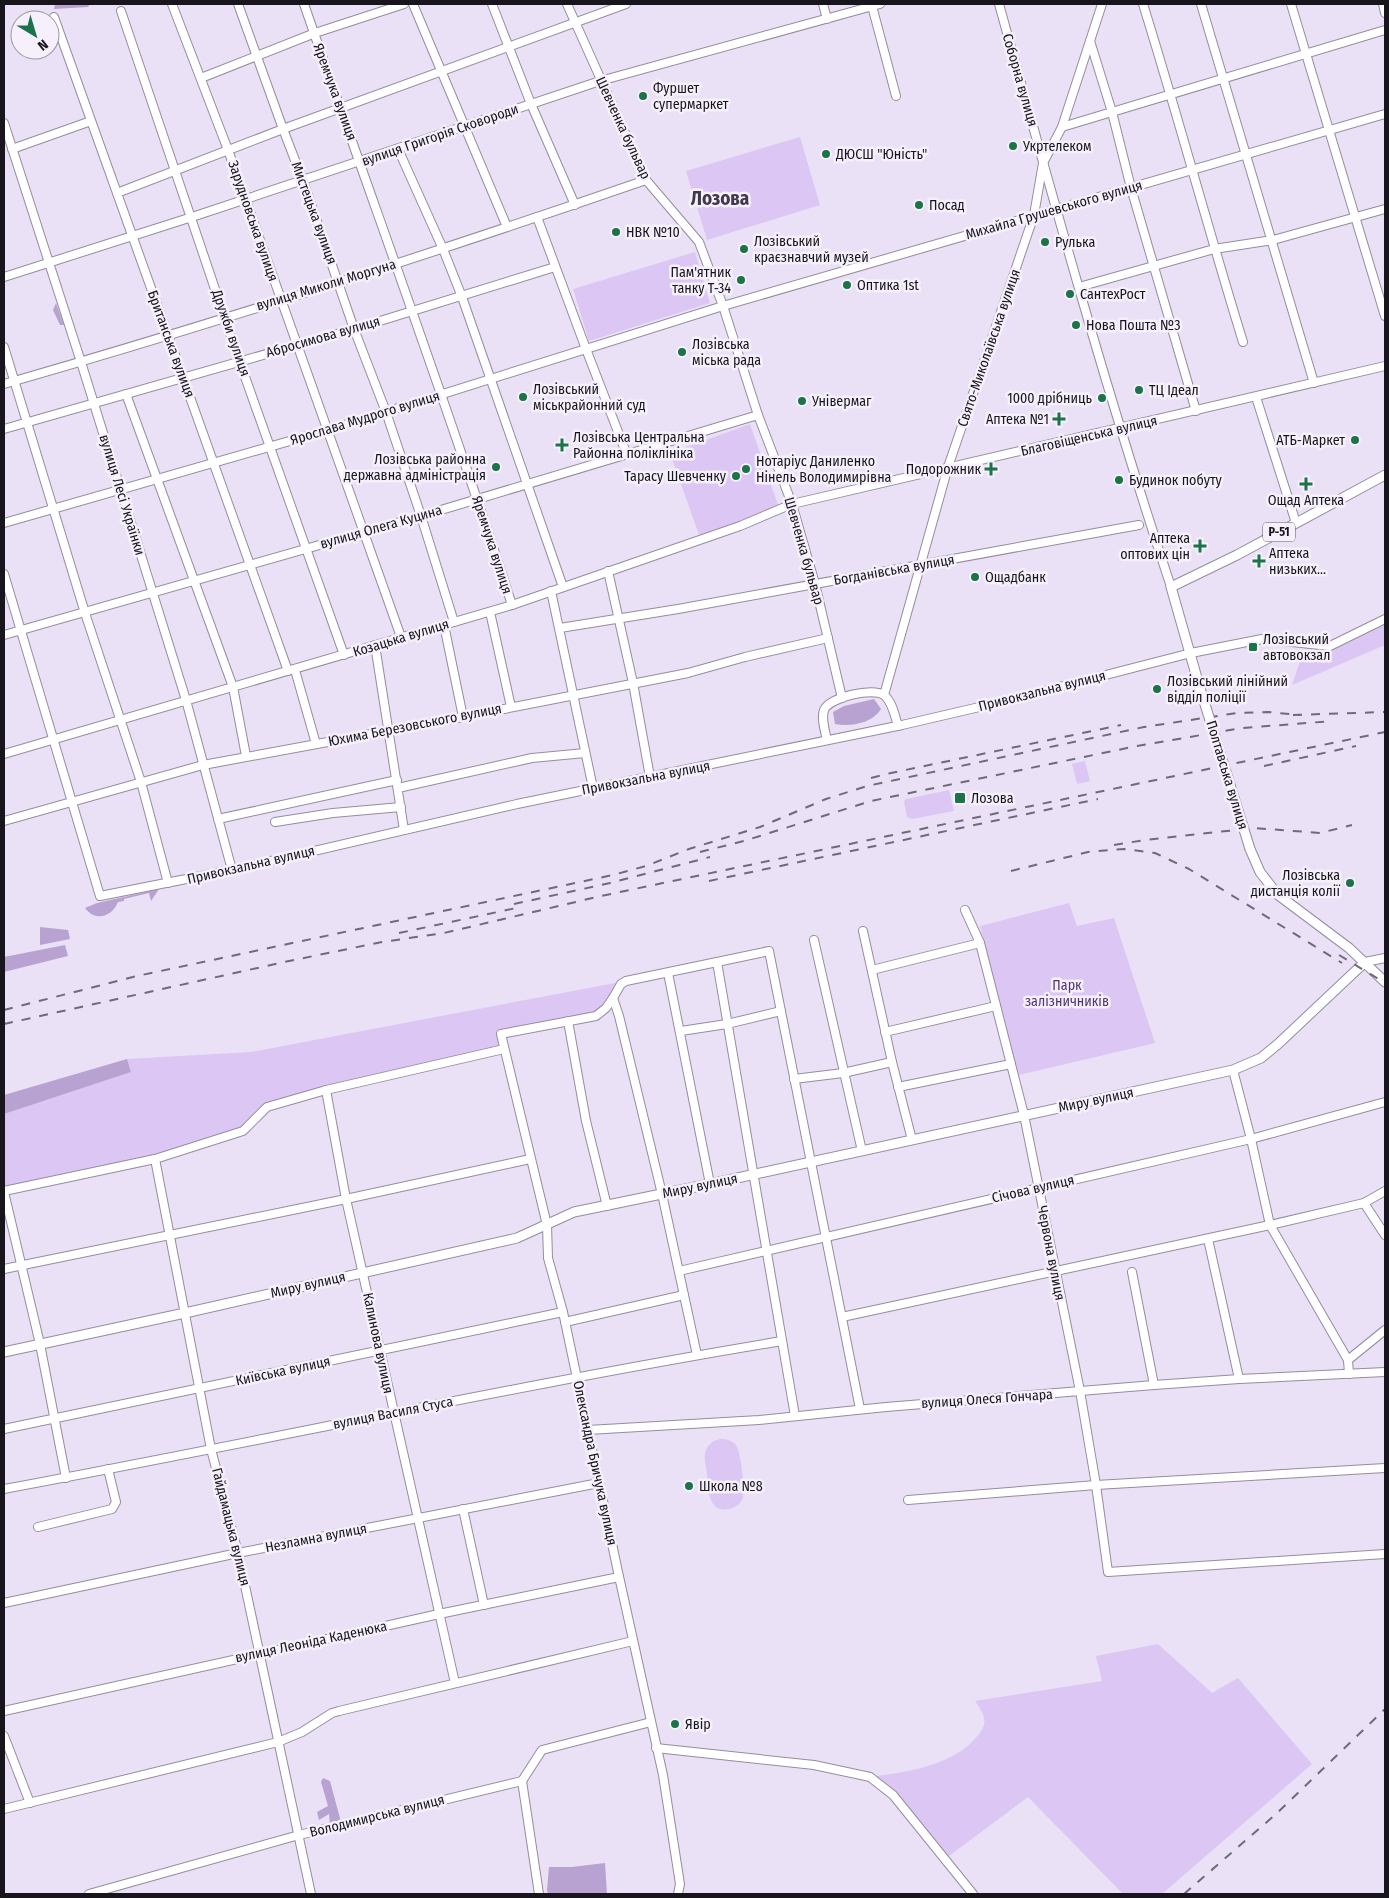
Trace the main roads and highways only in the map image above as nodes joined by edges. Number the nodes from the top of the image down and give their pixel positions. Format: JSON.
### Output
{"nodes":[{"id":1,"x":1385,"y":475,"type":"edge"},
{"id":2,"x":1365,"y":962,"type":"junction"},
{"id":3,"x":1385,"y":982,"type":"edge"},
{"id":4,"x":4,"y":1352,"type":"edge"}],
"edges":[{"from":1,"to":2,"type":"main road","name":"Полтавська вулиця","number":"Р-51","bridge":true},
{"from":2,"to":3,"type":"main road","name":"Полтавська вулиця"},
{"from":2,"to":4,"type":"main road","name":"Миру вулиця"}]}
